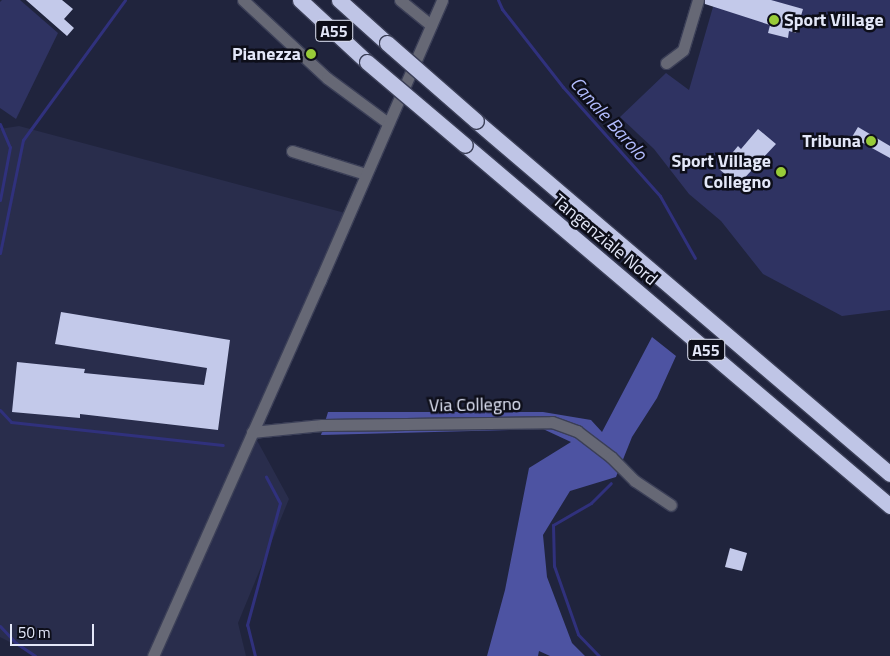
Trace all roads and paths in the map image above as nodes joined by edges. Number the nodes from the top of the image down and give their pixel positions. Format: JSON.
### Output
{"nodes":[{"id":1,"x":243,"y":0,"type":"edge"},
{"id":2,"x":300,"y":0,"type":"edge"},
{"id":3,"x":339,"y":0,"type":"edge"},
{"id":4,"x":400,"y":0,"type":"edge"},
{"id":5,"x":442,"y":0,"type":"edge"},
{"id":6,"x":698,"y":0,"type":"edge"},
{"id":7,"x":431,"y":25,"type":"junction"},
{"id":8,"x":666,"y":63,"type":"dead end"},
{"id":9,"x":388,"y":123,"type":"junction"},
{"id":10,"x":292,"y":151,"type":"dead end"},
{"id":11,"x":366,"y":174,"type":"junction"},
{"id":12,"x":252,"y":432,"type":"junction"},
{"id":13,"x":890,"y":474,"type":"edge"},
{"id":14,"x":671,"y":505,"type":"dead end"},
{"id":15,"x":890,"y":506,"type":"edge"},
{"id":16,"x":153,"y":656,"type":"edge"}],
"edges":[{"from":1,"to":9,"type":"street"},
{"from":2,"to":15,"type":"highway","name":"Tangenziale Nord","number":"A55","bridge":true},
{"from":3,"to":13,"type":"highway","name":"Tangenziale Nord","number":"A55","bridge":true},
{"from":4,"to":7,"type":"street"},
{"from":5,"to":7,"type":"street"},
{"from":6,"to":8,"type":"street"},
{"from":7,"to":9,"type":"street"},
{"from":9,"to":11,"type":"street"},
{"from":10,"to":11,"type":"street"},
{"from":11,"to":12,"type":"street"},
{"from":12,"to":14,"type":"street","name":"Via Collegno"},
{"from":12,"to":16,"type":"street"}]}
